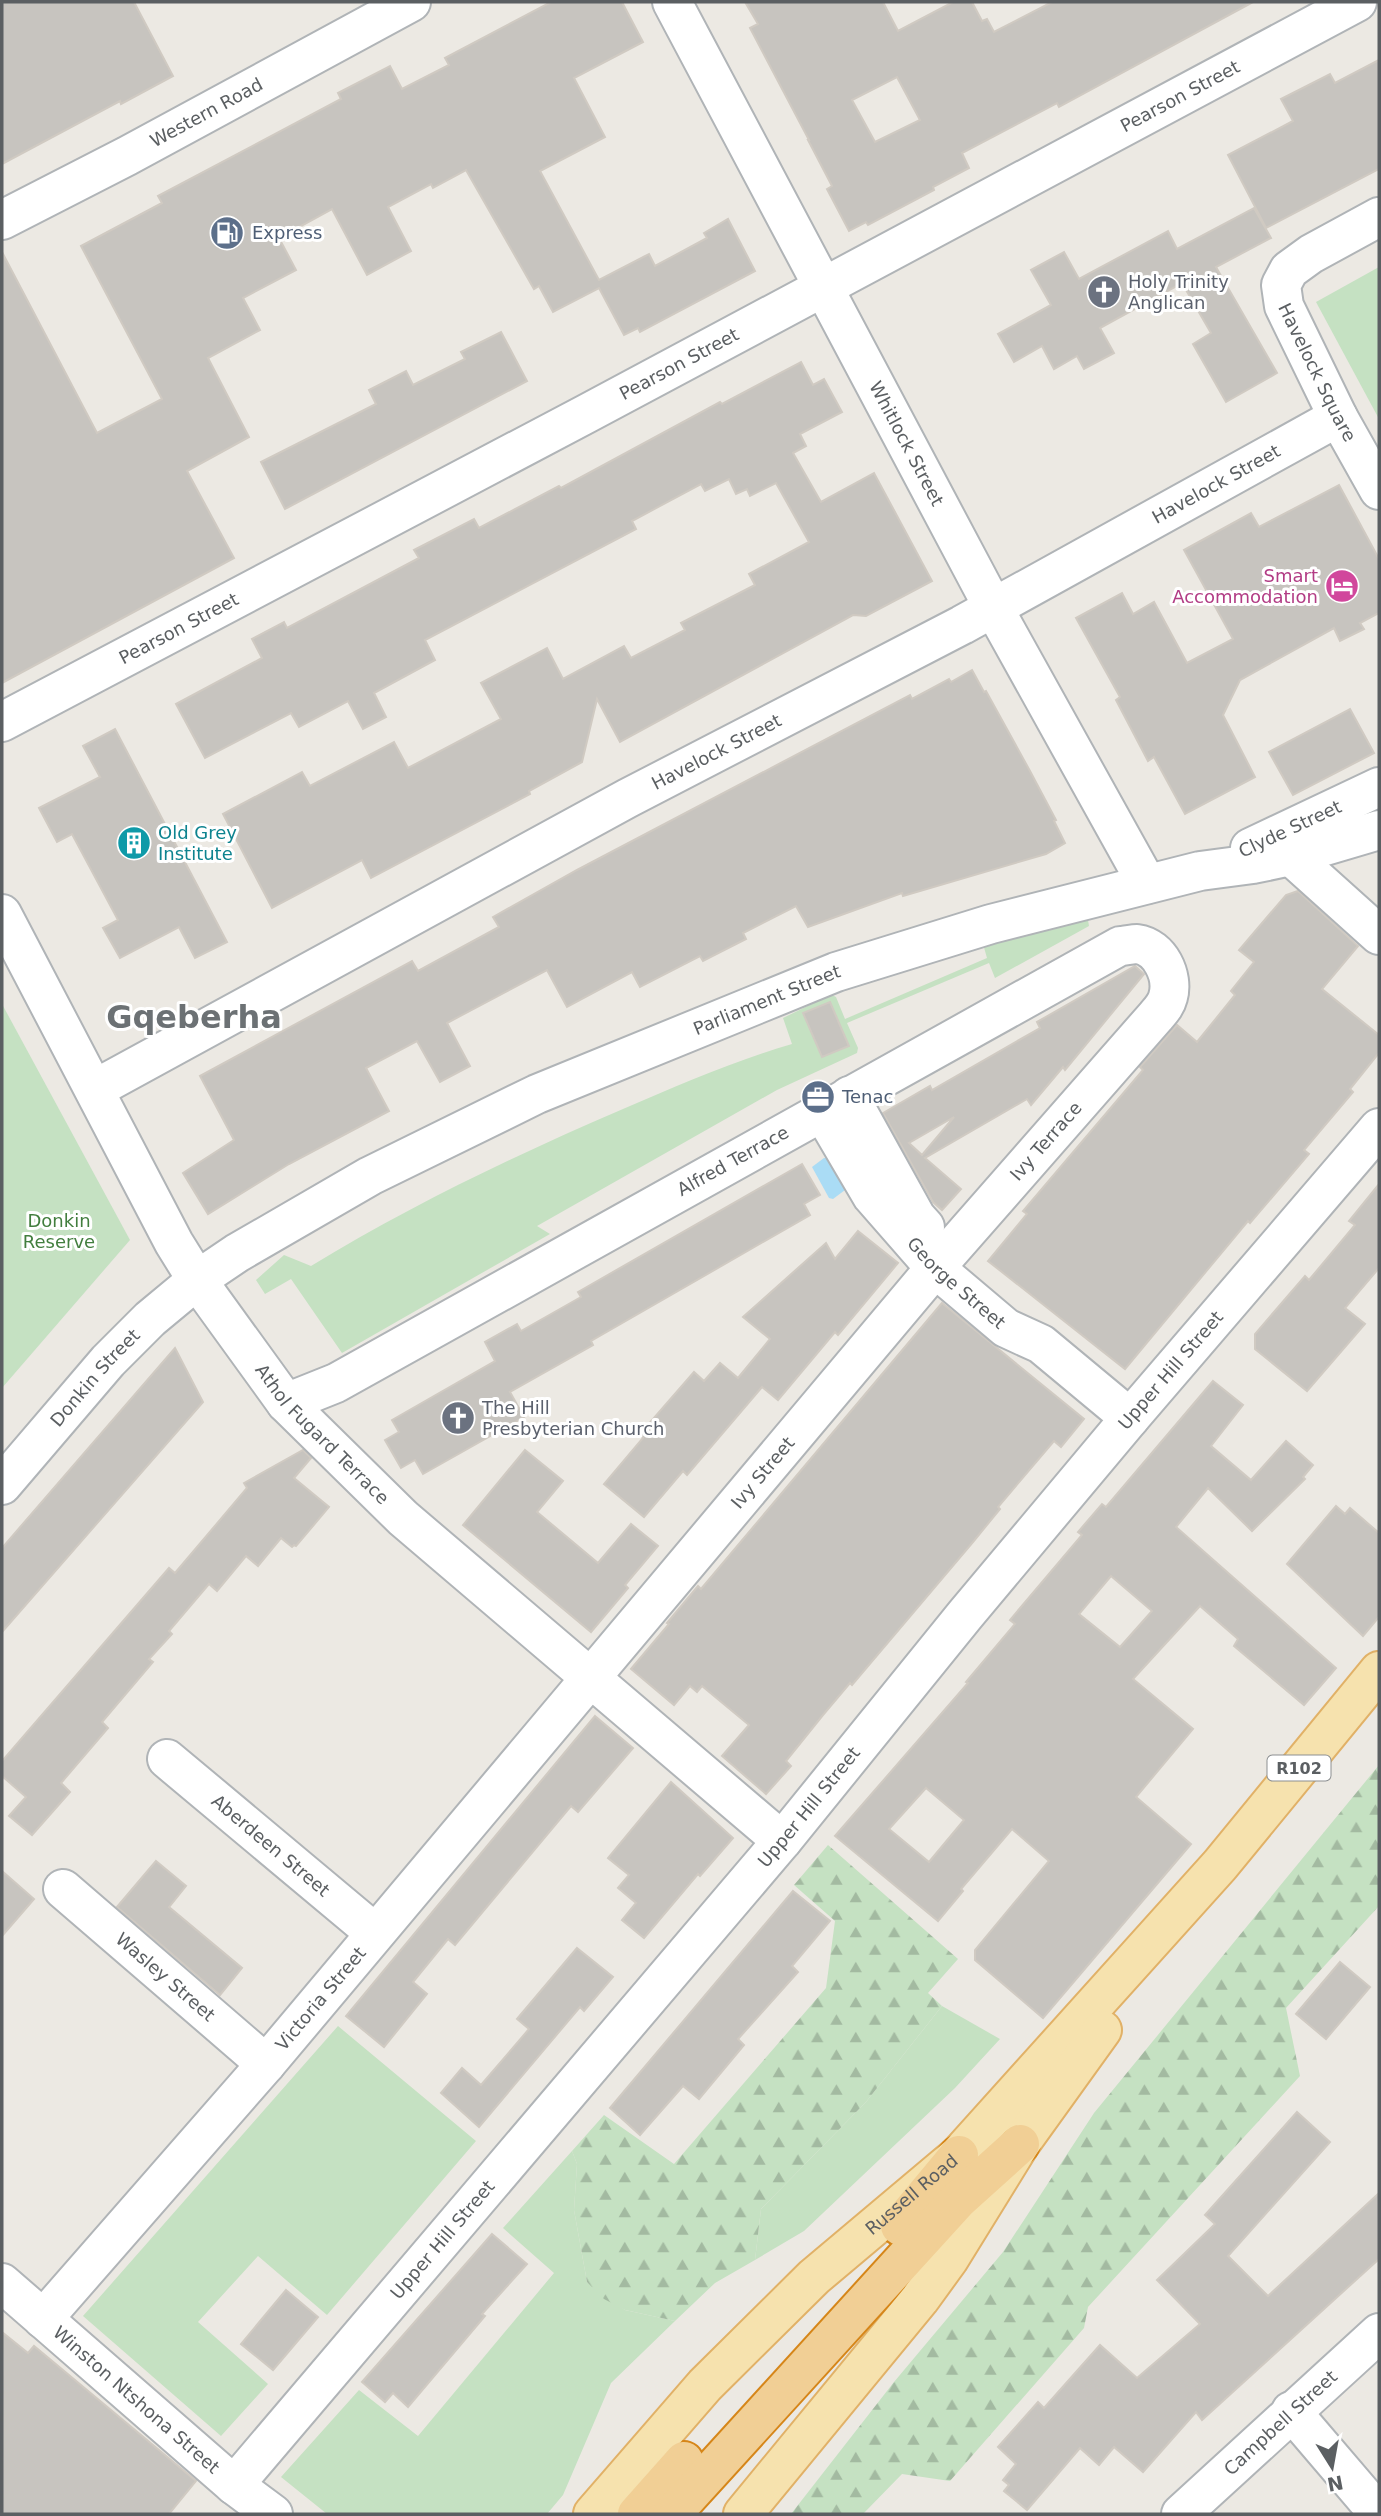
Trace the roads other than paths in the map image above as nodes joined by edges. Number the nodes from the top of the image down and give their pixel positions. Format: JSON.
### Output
{"nodes":[{"id":1,"x":411,"y":2,"type":"edge"},
{"id":2,"x":672,"y":2,"type":"edge"},
{"id":3,"x":1357,"y":2,"type":"edge"},
{"id":4,"x":1379,"y":218,"type":"edge"},
{"id":5,"x":2,"y":220,"type":"edge"},
{"id":6,"x":824,"y":287,"type":"junction"},
{"id":7,"x":1338,"y":417,"type":"junction"},
{"id":8,"x":1379,"y":490,"type":"edge"},
{"id":9,"x":993,"y":607,"type":"junction"},
{"id":10,"x":2,"y":722,"type":"edge"},
{"id":11,"x":1379,"y":787,"type":"edge"},
{"id":12,"x":1379,"y":830,"type":"edge"},
{"id":13,"x":1291,"y":856,"type":"junction"},
{"id":14,"x":1200,"y":870,"type":"junction"},
{"id":15,"x":1147,"y":884,"type":"junction"},
{"id":16,"x":2,"y":914,"type":"edge"},
{"id":17,"x":1379,"y":934,"type":"edge"},
{"id":18,"x":1156,"y":1016,"type":"joint"},
{"id":19,"x":95,"y":1089,"type":"junction"},
{"id":20,"x":835,"y":1104,"type":"junction"},
{"id":21,"x":1379,"y":1128,"type":"edge"},
{"id":22,"x":942,"y":1260,"type":"junction"},
{"id":23,"x":197,"y":1280,"type":"junction"},
{"id":24,"x":286,"y":1403,"type":"junction"},
{"id":25,"x":1130,"y":1418,"type":"junction"},
{"id":26,"x":2,"y":1485,"type":"edge"},
{"id":27,"x":1379,"y":1671,"type":"edge"},
{"id":28,"x":592,"y":1676,"type":"junction"},
{"id":29,"x":167,"y":1759,"type":"dead end"},
{"id":30,"x":782,"y":1841,"type":"junction"},
{"id":31,"x":1220,"y":1865,"type":"junction"},
{"id":32,"x":63,"y":1889,"type":"dead end"},
{"id":33,"x":374,"y":1933,"type":"junction"},
{"id":34,"x":266,"y":2064,"type":"junction"},
{"id":35,"x":1020,"y":2144,"type":"junction"},
{"id":36,"x":959,"y":2155,"type":"junction"},
{"id":37,"x":2,"y":2283,"type":"edge"},
{"id":38,"x":43,"y":2319,"type":"junction"},
{"id":39,"x":1379,"y":2333,"type":"edge"},
{"id":40,"x":1291,"y":2411,"type":"junction"},
{"id":41,"x":234,"y":2485,"type":"junction"},
{"id":42,"x":652,"y":2510,"type":"edge"},
{"id":43,"x":273,"y":2514,"type":"edge"},
{"id":44,"x":593,"y":2514,"type":"edge"},
{"id":45,"x":743,"y":2514,"type":"edge"},
{"id":46,"x":1181,"y":2514,"type":"edge"},
{"id":47,"x":1379,"y":2514,"type":"edge"}],
"edges":[{"from":1,"to":5,"type":"street","name":"Western Road"},
{"from":2,"to":6,"type":"street","name":"Whitlock Street"},
{"from":3,"to":6,"type":"street","name":"Pearson Street"},
{"from":4,"to":7,"type":"street","name":"Havelock Square"},
{"from":6,"to":9,"type":"street","name":"Whitlock Street"},
{"from":6,"to":10,"type":"street","name":"Pearson Street"},
{"from":7,"to":8,"type":"street","name":"Havelock Square"},
{"from":7,"to":9,"type":"street","name":"Havelock Street"},
{"from":9,"to":15,"type":"street","name":"Whitlock Street"},
{"from":9,"to":19,"type":"street","name":"Havelock Street"},
{"from":11,"to":14,"type":"street","name":"Clyde Street"},
{"from":12,"to":13,"type":"street","name":"Parliament Street"},
{"from":13,"to":14,"type":"street","name":"Parliament Street"},
{"from":13,"to":17,"type":"street"},
{"from":14,"to":15,"type":"street","name":"Parliament Street"},
{"from":15,"to":23,"type":"street","name":"Parliament Street"},
{"from":16,"to":19,"type":"street","name":"Athol Fugard Terrace"},
{"from":18,"to":20,"type":"street","name":"Alfred Terrace"},
{"from":18,"to":22,"type":"street","name":"Ivy Terrace"},
{"from":19,"to":23,"type":"street","name":"Athol Fugard Terrace"},
{"from":20,"to":22,"type":"street","name":"George Street"},
{"from":20,"to":24,"type":"street","name":"Alfred Terrace"},
{"from":21,"to":25,"type":"street","name":"Upper Hill Street"},
{"from":22,"to":25,"type":"street","name":"George Street"},
{"from":22,"to":28,"type":"street","name":"Ivy Street"},
{"from":23,"to":24,"type":"street","name":"Athol Fugard Terrace"},
{"from":23,"to":26,"type":"street","name":"Donkin Street"},
{"from":24,"to":28,"type":"street","name":"Athol Fugard Terrace"},
{"from":25,"to":30,"type":"street","name":"Upper Hill Street"},
{"from":27,"to":31,"type":"main road","name":"Russell Road","number":"R102"},
{"from":28,"to":30,"type":"street","name":"Athol Fugard Terrace"},
{"from":28,"to":33,"type":"street","name":"Victoria Street"},
{"from":29,"to":33,"type":"street","name":"Aberdeen Street"},
{"from":30,"to":41,"type":"street","name":"Upper Hill Street"},
{"from":31,"to":35,"type":"main road","name":"Russell Road"},
{"from":31,"to":36,"type":"main road","name":"Russell Road"},
{"from":32,"to":34,"type":"street","name":"Wasley Street"},
{"from":33,"to":34,"type":"street","name":"Victoria Street"},
{"from":34,"to":38,"type":"street","name":"Victoria Street"},
{"from":35,"to":42,"type":"highway"},
{"from":35,"to":45,"type":"main road","name":"Russell Road"},
{"from":36,"to":42,"type":"highway"},
{"from":36,"to":44,"type":"main road","name":"Russell Road"},
{"from":37,"to":38,"type":"street","name":"Winston Ntshona Street"},
{"from":38,"to":41,"type":"street","name":"Winston Ntshona Street"},
{"from":39,"to":40,"type":"street","name":"Campbell Street"},
{"from":40,"to":46,"type":"street","name":"Campbell Street"},
{"from":40,"to":47,"type":"street"},
{"from":41,"to":43,"type":"street","name":"Winston Ntshona Street"}]}
